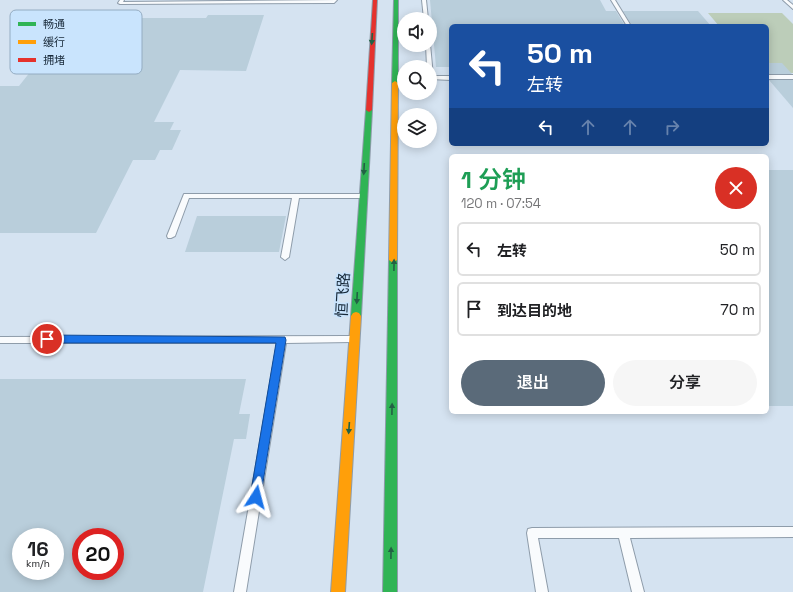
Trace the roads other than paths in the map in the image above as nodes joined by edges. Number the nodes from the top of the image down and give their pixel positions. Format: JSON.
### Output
{"nodes":[{"id":1,"x":122,"y":0,"type":"edge"},
{"id":2,"x":335,"y":0,"type":"edge"},
{"id":3,"x":375,"y":0,"type":"edge"},
{"id":4,"x":396,"y":0,"type":"edge"},
{"id":5,"x":424,"y":0,"type":"edge"},
{"id":6,"x":613,"y":0,"type":"edge"},
{"id":7,"x":785,"y":0,"type":"edge"},
{"id":8,"x":244,"y":1,"type":"edge"},
{"id":9,"x":793,"y":8,"type":"edge"},
{"id":10,"x":425,"y":12,"type":"edge"},
{"id":11,"x":628,"y":24,"type":"edge"},
{"id":12,"x":769,"y":77,"type":"edge"},
{"id":13,"x":793,"y":77,"type":"edge"},
{"id":14,"x":437,"y":78,"type":"edge"},
{"id":15,"x":449,"y":78,"type":"edge"},
{"id":16,"x":296,"y":196,"type":"junction"},
{"id":17,"x":362,"y":196,"type":"junction"},
{"id":18,"x":171,"y":236,"type":"dead end"},
{"id":19,"x":285,"y":257,"type":"dead end"},
{"id":20,"x":355,"y":339,"type":"junction"},
{"id":21,"x":0,"y":340,"type":"edge"},
{"id":22,"x":282,"y":340,"type":"junction"},
{"id":23,"x":793,"y":532,"type":"edge"},
{"id":24,"x":623,"y":533,"type":"junction"},
{"id":25,"x":240,"y":592,"type":"edge"},
{"id":26,"x":338,"y":592,"type":"edge"},
{"id":27,"x":390,"y":592,"type":"edge"},
{"id":28,"x":542,"y":592,"type":"edge"},
{"id":29,"x":638,"y":592,"type":"edge"}],
"edges":[{"from":1,"to":8,"type":"lane"},
{"from":2,"to":8,"type":"lane"},
{"from":3,"to":17,"type":"main road","name":"恒飞路","one_way":true},
{"from":27,"to":4,"type":"main road","one_way":true},
{"from":5,"to":10,"type":"lane"},
{"from":6,"to":11,"type":"lane"},
{"from":7,"to":9,"type":"lane"},
{"from":12,"to":13,"type":"lane"},
{"from":14,"to":15,"type":"lane"},
{"from":16,"to":17,"type":"lane"},
{"from":16,"to":18,"type":"lane"},
{"from":16,"to":19,"type":"lane"},
{"from":17,"to":20,"type":"main road","name":"恒飞路","one_way":true},
{"from":20,"to":22,"type":"lane"},
{"from":20,"to":26,"type":"main road","name":"恒飞路","one_way":true},
{"from":21,"to":22,"type":"lane"},
{"from":22,"to":25,"type":"lane"},
{"from":23,"to":24,"type":"lane"},
{"from":24,"to":28,"type":"lane"},
{"from":24,"to":29,"type":"lane"}]}
